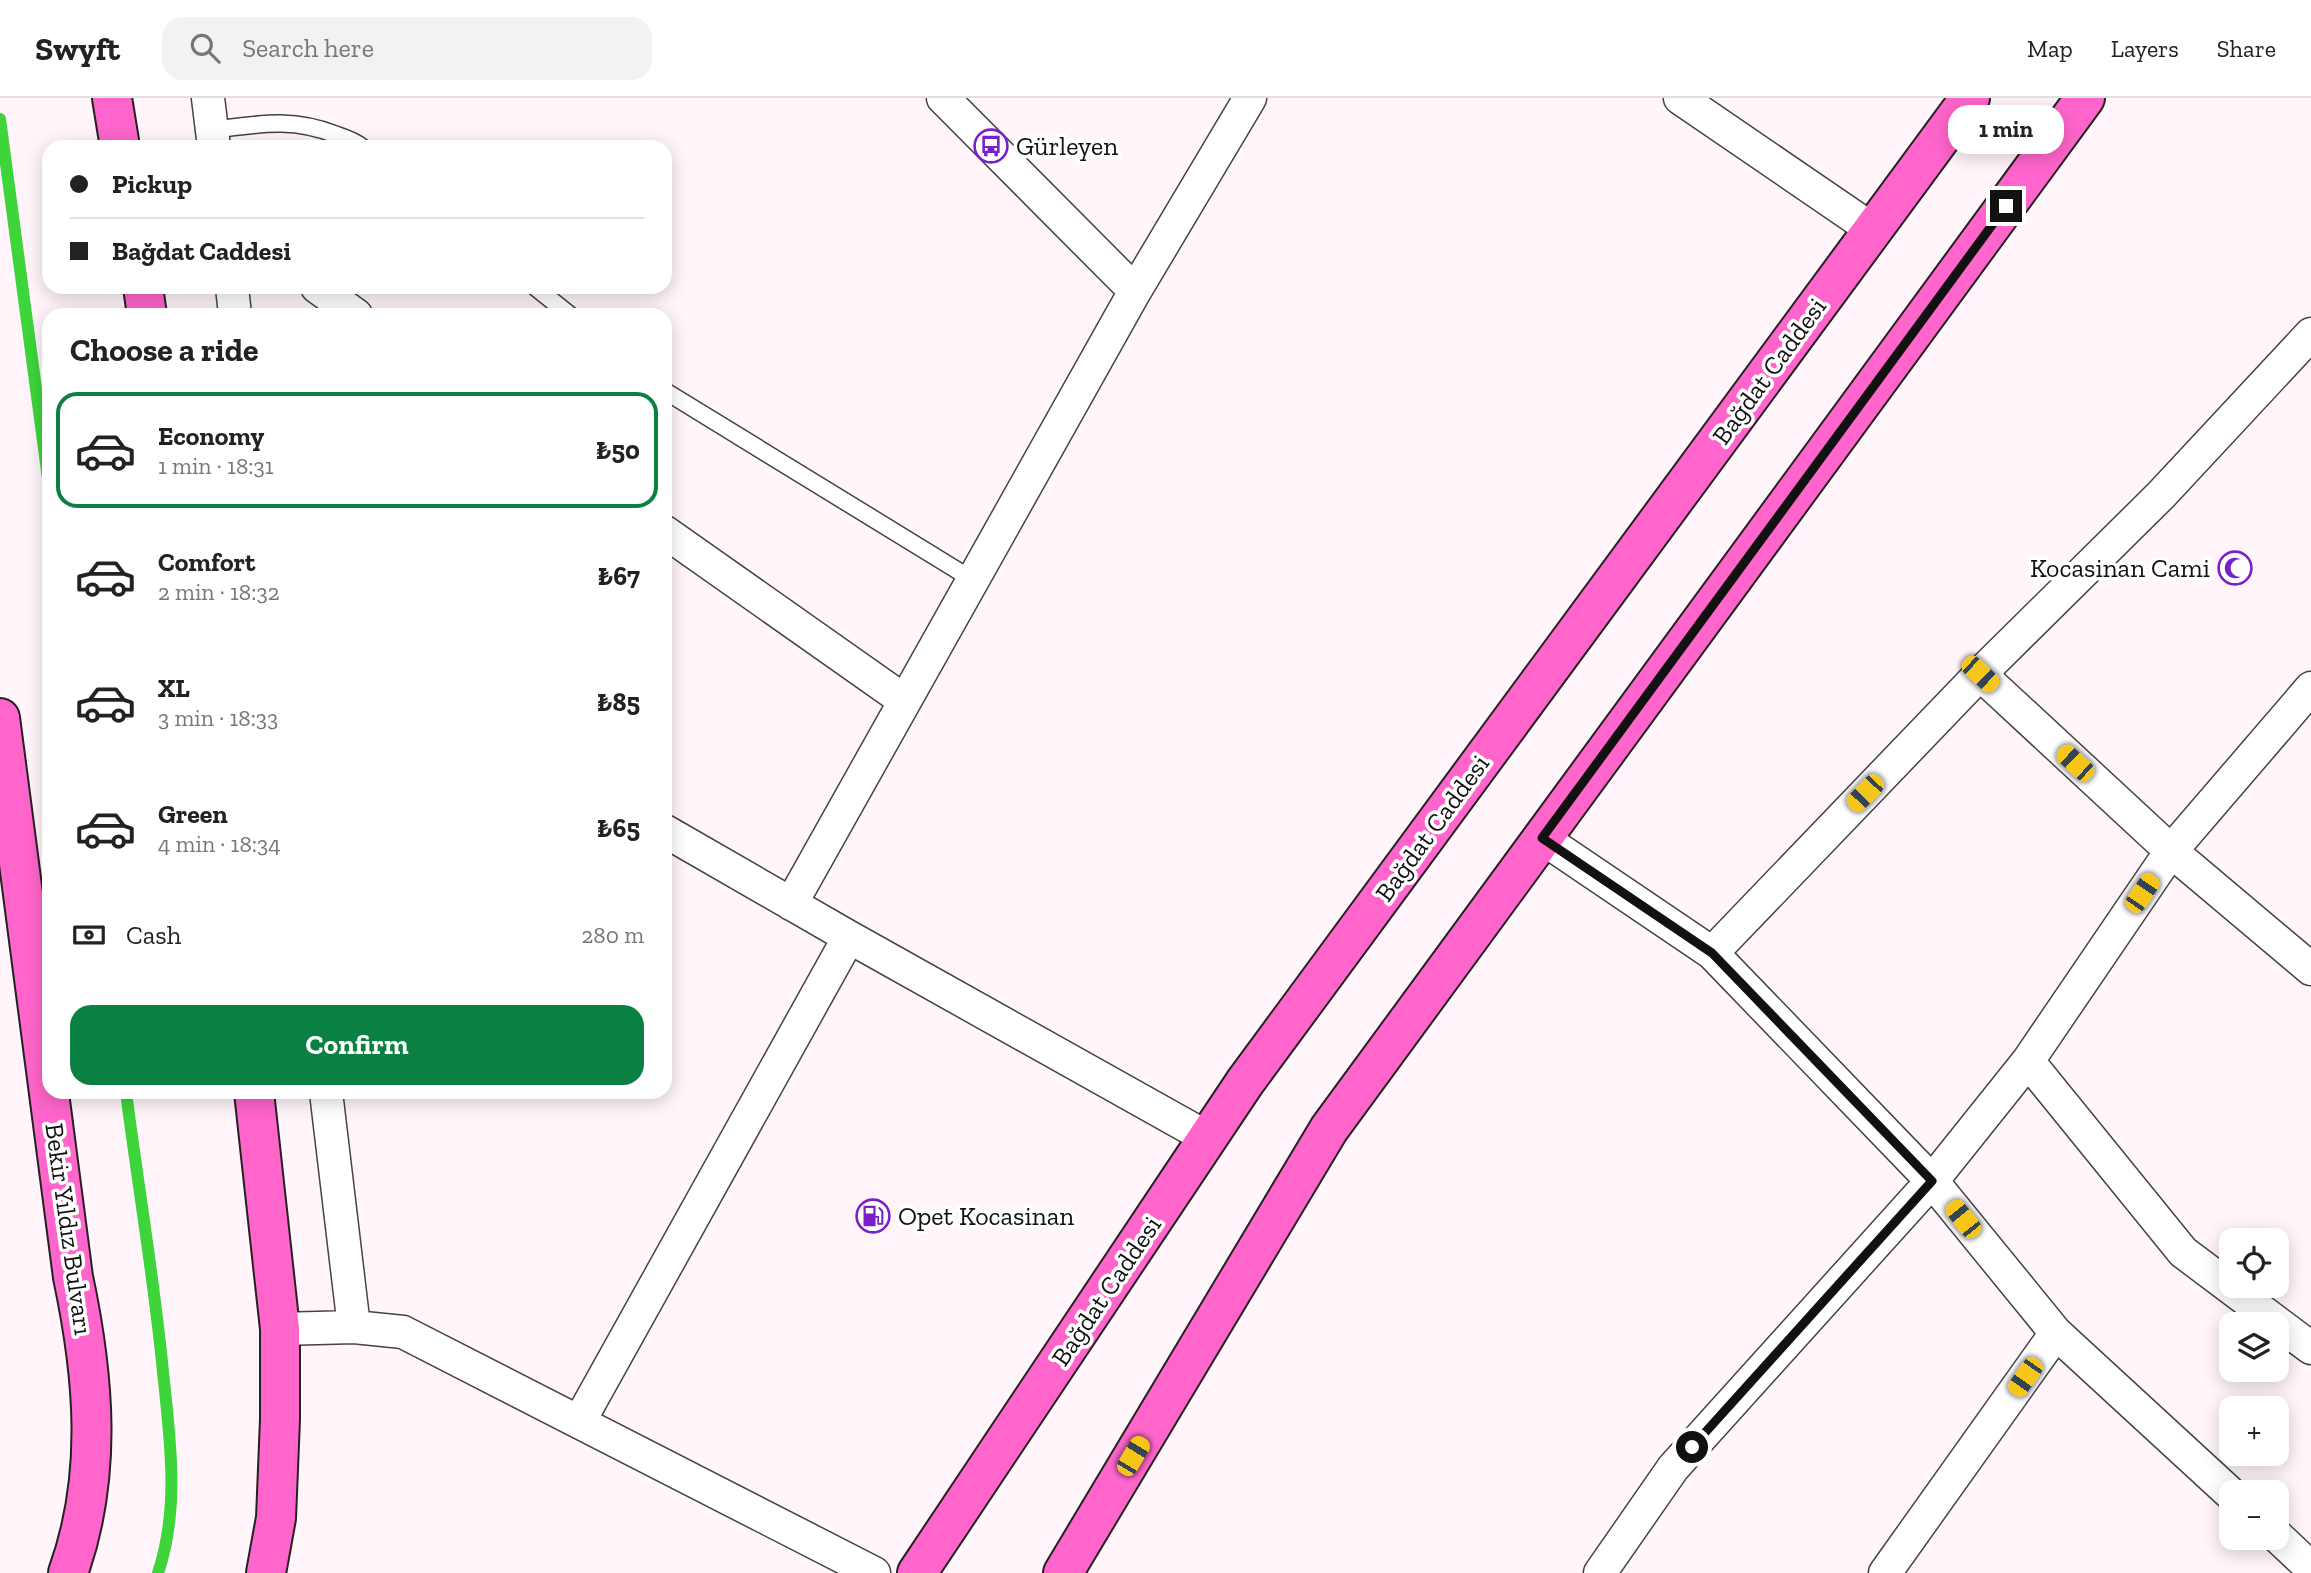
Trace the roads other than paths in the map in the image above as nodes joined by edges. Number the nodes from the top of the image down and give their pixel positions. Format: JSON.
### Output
{"nodes":[{"id":1,"x":112,"y":98,"type":"edge"},
{"id":2,"x":208,"y":98,"type":"edge"},
{"id":3,"x":943,"y":98,"type":"edge"},
{"id":4,"x":1250,"y":98,"type":"edge"},
{"id":5,"x":1680,"y":98,"type":"edge"},
{"id":6,"x":1970,"y":98,"type":"edge"},
{"id":7,"x":2085,"y":98,"type":"edge"},
{"id":8,"x":213,"y":139,"type":"edge"},
{"id":9,"x":119,"y":140,"type":"edge"},
{"id":10,"x":351,"y":140,"type":"edge"},
{"id":11,"x":1873,"y":230,"type":"junction"},
{"id":12,"x":1135,"y":291,"type":"junction"},
{"id":13,"x":327,"y":294,"type":"edge"},
{"id":14,"x":544,"y":294,"type":"edge"},
{"id":15,"x":346,"y":308,"type":"edge"},
{"id":16,"x":561,"y":308,"type":"edge"},
{"id":17,"x":2311,"y":334,"type":"edge"},
{"id":18,"x":672,"y":395,"type":"edge"},
{"id":19,"x":672,"y":537,"type":"edge"},
{"id":20,"x":973,"y":580,"type":"junction"},
{"id":21,"x":1980,"y":674,"type":"junction"},
{"id":22,"x":2311,"y":688,"type":"edge"},
{"id":23,"x":905,"y":701,"type":"junction"},
{"id":24,"x":0,"y":718,"type":"edge"},
{"id":25,"x":672,"y":835,"type":"edge"},
{"id":26,"x":1542,"y":838,"type":"junction"},
{"id":27,"x":2171,"y":851,"type":"junction"},
{"id":28,"x":791,"y":904,"type":"junction"},
{"id":29,"x":849,"y":937,"type":"junction"},
{"id":30,"x":1712,"y":953,"type":"junction"},
{"id":31,"x":2311,"y":969,"type":"edge"},
{"id":32,"x":42,"y":1041,"type":"edge"},
{"id":33,"x":2028,"y":1061,"type":"junction"},
{"id":34,"x":50,"y":1099,"type":"edge"},
{"id":35,"x":255,"y":1099,"type":"edge"},
{"id":36,"x":327,"y":1099,"type":"edge"},
{"id":37,"x":1208,"y":1138,"type":"junction"},
{"id":38,"x":1932,"y":1181,"type":"junction"},
{"id":39,"x":354,"y":1327,"type":"junction"},
{"id":40,"x":280,"y":1329,"type":"junction"},
{"id":41,"x":2056,"y":1333,"type":"junction"},
{"id":42,"x":2311,"y":1348,"type":"edge"},
{"id":43,"x":579,"y":1422,"type":"junction"},
{"id":44,"x":2219,"y":1483,"type":"edge"},
{"id":45,"x":2289,"y":1547,"type":"edge"},
{"id":46,"x":2311,"y":1568,"type":"edge"},
{"id":47,"x":68,"y":1573,"type":"edge"},
{"id":48,"x":267,"y":1573,"type":"edge"},
{"id":49,"x":874,"y":1573,"type":"edge"},
{"id":50,"x":917,"y":1573,"type":"edge"},
{"id":51,"x":1063,"y":1573,"type":"edge"},
{"id":52,"x":1600,"y":1573,"type":"edge"},
{"id":53,"x":1885,"y":1573,"type":"edge"}],
"edges":[{"from":1,"to":9,"type":"main road"},
{"from":2,"to":8,"type":"street"},
{"from":3,"to":12,"type":"street"},
{"from":4,"to":12,"type":"street"},
{"from":5,"to":11,"type":"street"},
{"from":6,"to":11,"type":"main road","name":"Bağdat Caddesi"},
{"from":7,"to":26,"type":"main road"},
{"from":8,"to":10,"type":"lane"},
{"from":11,"to":37,"type":"main road","name":"Bağdat Caddesi"},
{"from":12,"to":20,"type":"street"},
{"from":13,"to":15,"type":"street"},
{"from":14,"to":16,"type":"lane"},
{"from":17,"to":21,"type":"street"},
{"from":18,"to":20,"type":"lane"},
{"from":19,"to":23,"type":"street"},
{"from":20,"to":23,"type":"street"},
{"from":21,"to":27,"type":"street"},
{"from":21,"to":30,"type":"street"},
{"from":22,"to":27,"type":"street"},
{"from":23,"to":28,"type":"street"},
{"from":24,"to":32,"type":"main road","name":"Bekir Yıldız Bulvarı"},
{"from":25,"to":28,"type":"street"},
{"from":26,"to":30,"type":"street"},
{"from":26,"to":51,"type":"main road"},
{"from":27,"to":31,"type":"street"},
{"from":27,"to":33,"type":"street"},
{"from":28,"to":29,"type":"street"},
{"from":29,"to":37,"type":"street"},
{"from":29,"to":43,"type":"street"},
{"from":30,"to":38,"type":"street"},
{"from":33,"to":38,"type":"street"},
{"from":33,"to":42,"type":"street"},
{"from":34,"to":47,"type":"main road","name":"Bekir Yıldız Bulvarı"},
{"from":35,"to":40,"type":"main road"},
{"from":36,"to":39,"type":"street"},
{"from":37,"to":50,"type":"main road","name":"Bağdat Caddesi"},
{"from":38,"to":41,"type":"street"},
{"from":38,"to":52,"type":"street"},
{"from":39,"to":40,"type":"street"},
{"from":39,"to":43,"type":"street"},
{"from":40,"to":48,"type":"main road"},
{"from":41,"to":44,"type":"street"},
{"from":41,"to":53,"type":"street"},
{"from":43,"to":49,"type":"street"},
{"from":45,"to":46,"type":"street"}]}
